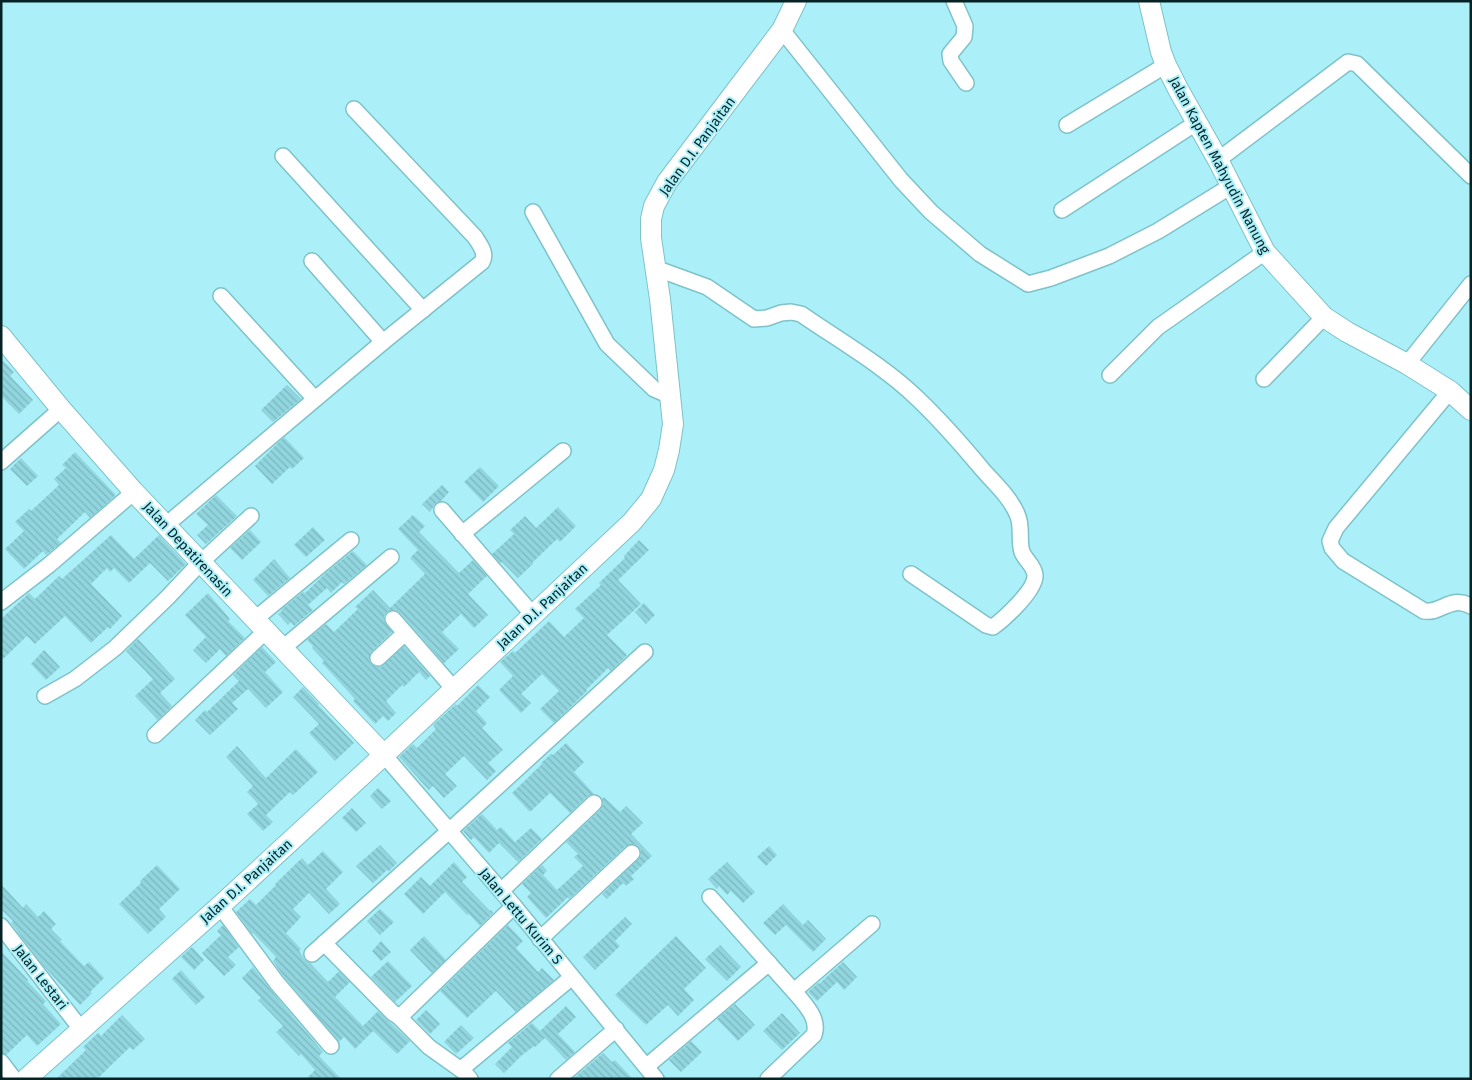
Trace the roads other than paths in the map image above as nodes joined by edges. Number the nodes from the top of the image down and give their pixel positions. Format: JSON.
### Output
{"nodes":[{"id":1,"x":796,"y":1,"type":"edge"},
{"id":2,"x":1149,"y":1,"type":"edge"},
{"id":3,"x":960,"y":3,"type":"edge"},
{"id":4,"x":782,"y":30,"type":"junction"},
{"id":5,"x":1166,"y":64,"type":"junction"},
{"id":6,"x":966,"y":83,"type":"dead end"},
{"id":7,"x":354,"y":109,"type":"dead end"},
{"id":8,"x":1196,"y":123,"type":"junction"},
{"id":9,"x":1067,"y":125,"type":"dead end"},
{"id":10,"x":283,"y":156,"type":"dead end"},
{"id":11,"x":1218,"y":160,"type":"junction"},
{"id":12,"x":1471,"y":176,"type":"edge"},
{"id":13,"x":1231,"y":186,"type":"junction"},
{"id":14,"x":1062,"y":210,"type":"dead end"},
{"id":15,"x":533,"y":212,"type":"dead end"},
{"id":16,"x":1265,"y":252,"type":"junction"},
{"id":17,"x":312,"y":261,"type":"dead end"},
{"id":18,"x":655,"y":268,"type":"junction"},
{"id":19,"x":1471,"y":284,"type":"edge"},
{"id":20,"x":221,"y":296,"type":"dead end"},
{"id":21,"x":423,"y":310,"type":"junction"},
{"id":22,"x":1324,"y":317,"type":"junction"},
{"id":23,"x":1,"y":336,"type":"edge"},
{"id":24,"x":383,"y":342,"type":"junction"},
{"id":25,"x":1407,"y":364,"type":"junction"},
{"id":26,"x":1110,"y":375,"type":"dead end"},
{"id":27,"x":1264,"y":379,"type":"dead end"},
{"id":28,"x":1450,"y":391,"type":"junction"},
{"id":29,"x":670,"y":396,"type":"junction"},
{"id":30,"x":315,"y":399,"type":"junction"},
{"id":31,"x":61,"y":409,"type":"junction"},
{"id":32,"x":1471,"y":410,"type":"edge"},
{"id":33,"x":563,"y":451,"type":"dead end"},
{"id":34,"x":1,"y":462,"type":"edge"},
{"id":35,"x":134,"y":492,"type":"junction"},
{"id":36,"x":442,"y":510,"type":"dead end"},
{"id":37,"x":251,"y":516,"type":"dead end"},
{"id":38,"x":166,"y":525,"type":"junction"},
{"id":39,"x":462,"y":534,"type":"junction"},
{"id":40,"x":351,"y":540,"type":"dead end"},
{"id":41,"x":390,"y":557,"type":"dead end"},
{"id":42,"x":200,"y":562,"type":"junction"},
{"id":43,"x":911,"y":574,"type":"dead end"},
{"id":44,"x":1,"y":602,"type":"edge"},
{"id":45,"x":1471,"y":606,"type":"edge"},
{"id":46,"x":533,"y":615,"type":"junction"},
{"id":47,"x":393,"y":619,"type":"dead end"},
{"id":48,"x":260,"y":625,"type":"junction"},
{"id":49,"x":405,"y":632,"type":"junction"},
{"id":50,"x":284,"y":648,"type":"junction"},
{"id":51,"x":645,"y":652,"type":"dead end"},
{"id":52,"x":378,"y":658,"type":"dead end"},
{"id":53,"x":454,"y":689,"type":"junction"},
{"id":54,"x":45,"y":696,"type":"dead end"},
{"id":55,"x":155,"y":735,"type":"dead end"},
{"id":56,"x":384,"y":755,"type":"junction"},
{"id":57,"x":594,"y":803,"type":"dead end"},
{"id":58,"x":450,"y":832,"type":"junction"},
{"id":59,"x":632,"y":853,"type":"dead end"},
{"id":60,"x":501,"y":891,"type":"junction"},
{"id":61,"x":710,"y":897,"type":"dead end"},
{"id":62,"x":220,"y":906,"type":"junction"},
{"id":63,"x":514,"y":906,"type":"junction"},
{"id":64,"x":872,"y":924,"type":"dead end"},
{"id":65,"x":1,"y":926,"type":"edge"},
{"id":66,"x":540,"y":939,"type":"junction"},
{"id":67,"x":324,"y":943,"type":"junction"},
{"id":68,"x":312,"y":954,"type":"dead end"},
{"id":69,"x":769,"y":962,"type":"junction"},
{"id":70,"x":572,"y":977,"type":"junction"},
{"id":71,"x":794,"y":991,"type":"junction"},
{"id":72,"x":398,"y":1016,"type":"junction"},
{"id":73,"x":81,"y":1028,"type":"junction"},
{"id":74,"x":616,"y":1029,"type":"junction"},
{"id":75,"x":331,"y":1046,"type":"dead end"},
{"id":76,"x":1,"y":1062,"type":"edge"},
{"id":77,"x":647,"y":1066,"type":"junction"},
{"id":78,"x":467,"y":1075,"type":"edge"},
{"id":79,"x":14,"y":1079,"type":"edge"},
{"id":80,"x":26,"y":1079,"type":"edge"},
{"id":81,"x":558,"y":1079,"type":"edge"},
{"id":82,"x":656,"y":1079,"type":"edge"},
{"id":83,"x":768,"y":1079,"type":"edge"}],
"edges":[{"from":1,"to":4,"type":"main road","name":"Jalan D.I. Panjaitan"},
{"from":2,"to":5,"type":"main road","name":"Jalan Kapten Mahyudin Nanung"},
{"from":3,"to":6,"type":"street"},
{"from":4,"to":13,"type":"street"},
{"from":4,"to":18,"type":"main road","name":"Jalan D.I. Panjaitan"},
{"from":5,"to":8,"type":"main road","name":"Jalan Kapten Mahyudin Nanung"},
{"from":5,"to":9,"type":"street"},
{"from":7,"to":21,"type":"street"},
{"from":8,"to":11,"type":"main road","name":"Jalan Kapten Mahyudin Nanung"},
{"from":8,"to":14,"type":"street"},
{"from":10,"to":21,"type":"street"},
{"from":11,"to":12,"type":"street"},
{"from":11,"to":13,"type":"main road","name":"Jalan Kapten Mahyudin Nanung"},
{"from":13,"to":16,"type":"main road","name":"Jalan Kapten Mahyudin Nanung"},
{"from":15,"to":29,"type":"street"},
{"from":16,"to":22,"type":"main road","name":"Jalan Kapten Mahyudin Nanung"},
{"from":16,"to":26,"type":"street"},
{"from":17,"to":24,"type":"street"},
{"from":18,"to":29,"type":"main road","name":"Jalan D.I. Panjaitan"},
{"from":18,"to":43,"type":"street"},
{"from":19,"to":25,"type":"street"},
{"from":20,"to":30,"type":"street"},
{"from":21,"to":24,"type":"street"},
{"from":22,"to":25,"type":"main road","name":"Jalan Kapten Mahyudin Nanung"},
{"from":22,"to":27,"type":"street"},
{"from":23,"to":31,"type":"main road","name":"Jalan Depatirenasin"},
{"from":24,"to":30,"type":"street"},
{"from":25,"to":28,"type":"main road","name":"Jalan Kapten Mahyudin Nanung"},
{"from":28,"to":32,"type":"main road","name":"Jalan Kapten Mahyudin Nanung"},
{"from":28,"to":45,"type":"street"},
{"from":29,"to":46,"type":"main road","name":"Jalan D.I. Panjaitan"},
{"from":30,"to":38,"type":"street"},
{"from":31,"to":34,"type":"street"},
{"from":31,"to":35,"type":"main road","name":"Jalan Depatirenasin"},
{"from":33,"to":39,"type":"street"},
{"from":35,"to":38,"type":"main road","name":"Jalan Depatirenasin"},
{"from":35,"to":44,"type":"street"},
{"from":36,"to":39,"type":"street"},
{"from":37,"to":42,"type":"street"},
{"from":38,"to":42,"type":"main road","name":"Jalan Depatirenasin"},
{"from":39,"to":46,"type":"street"},
{"from":40,"to":48,"type":"street"},
{"from":41,"to":50,"type":"street"},
{"from":42,"to":48,"type":"main road","name":"Jalan Depatirenasin"},
{"from":42,"to":54,"type":"street"},
{"from":46,"to":53,"type":"main road","name":"Jalan D.I. Panjaitan"},
{"from":47,"to":49,"type":"street"},
{"from":48,"to":50,"type":"main road","name":"Jalan Depatirenasin"},
{"from":48,"to":55,"type":"street"},
{"from":49,"to":52,"type":"street"},
{"from":49,"to":53,"type":"street"},
{"from":50,"to":56,"type":"main road","name":"Jalan Depatirenasin"},
{"from":51,"to":58,"type":"street"},
{"from":53,"to":56,"type":"main road","name":"Jalan D.I. Panjaitan"},
{"from":56,"to":58,"type":"street","name":"Jalan Lettu Kurim S"},
{"from":56,"to":62,"type":"main road","name":"Jalan D.I. Panjaitan"},
{"from":57,"to":60,"type":"street"},
{"from":58,"to":60,"type":"street","name":"Jalan Lettu Kurim S"},
{"from":58,"to":67,"type":"street"},
{"from":59,"to":66,"type":"street"},
{"from":60,"to":63,"type":"street","name":"Jalan Lettu Kurim S"},
{"from":61,"to":69,"type":"street"},
{"from":62,"to":73,"type":"main road","name":"Jalan D.I. Panjaitan"},
{"from":62,"to":75,"type":"street"},
{"from":63,"to":66,"type":"street","name":"Jalan Lettu Kurim S"},
{"from":63,"to":72,"type":"street"},
{"from":64,"to":71,"type":"street"},
{"from":65,"to":73,"type":"street","name":"Jalan Lestari"},
{"from":66,"to":70,"type":"street","name":"Jalan Lettu Kurim S"},
{"from":67,"to":68,"type":"street"},
{"from":67,"to":72,"type":"street"},
{"from":69,"to":71,"type":"street"},
{"from":69,"to":77,"type":"street"},
{"from":70,"to":74,"type":"street","name":"Jalan Lettu Kurim S"},
{"from":70,"to":78,"type":"street"},
{"from":71,"to":83,"type":"street"},
{"from":72,"to":78,"type":"street"},
{"from":73,"to":80,"type":"main road","name":"Jalan D.I. Panjaitan"},
{"from":74,"to":77,"type":"street","name":"Jalan Lettu Kurim S"},
{"from":74,"to":81,"type":"street"},
{"from":76,"to":79,"type":"street"},
{"from":77,"to":82,"type":"street","name":"Jalan Lettu Kurim S"}]}
